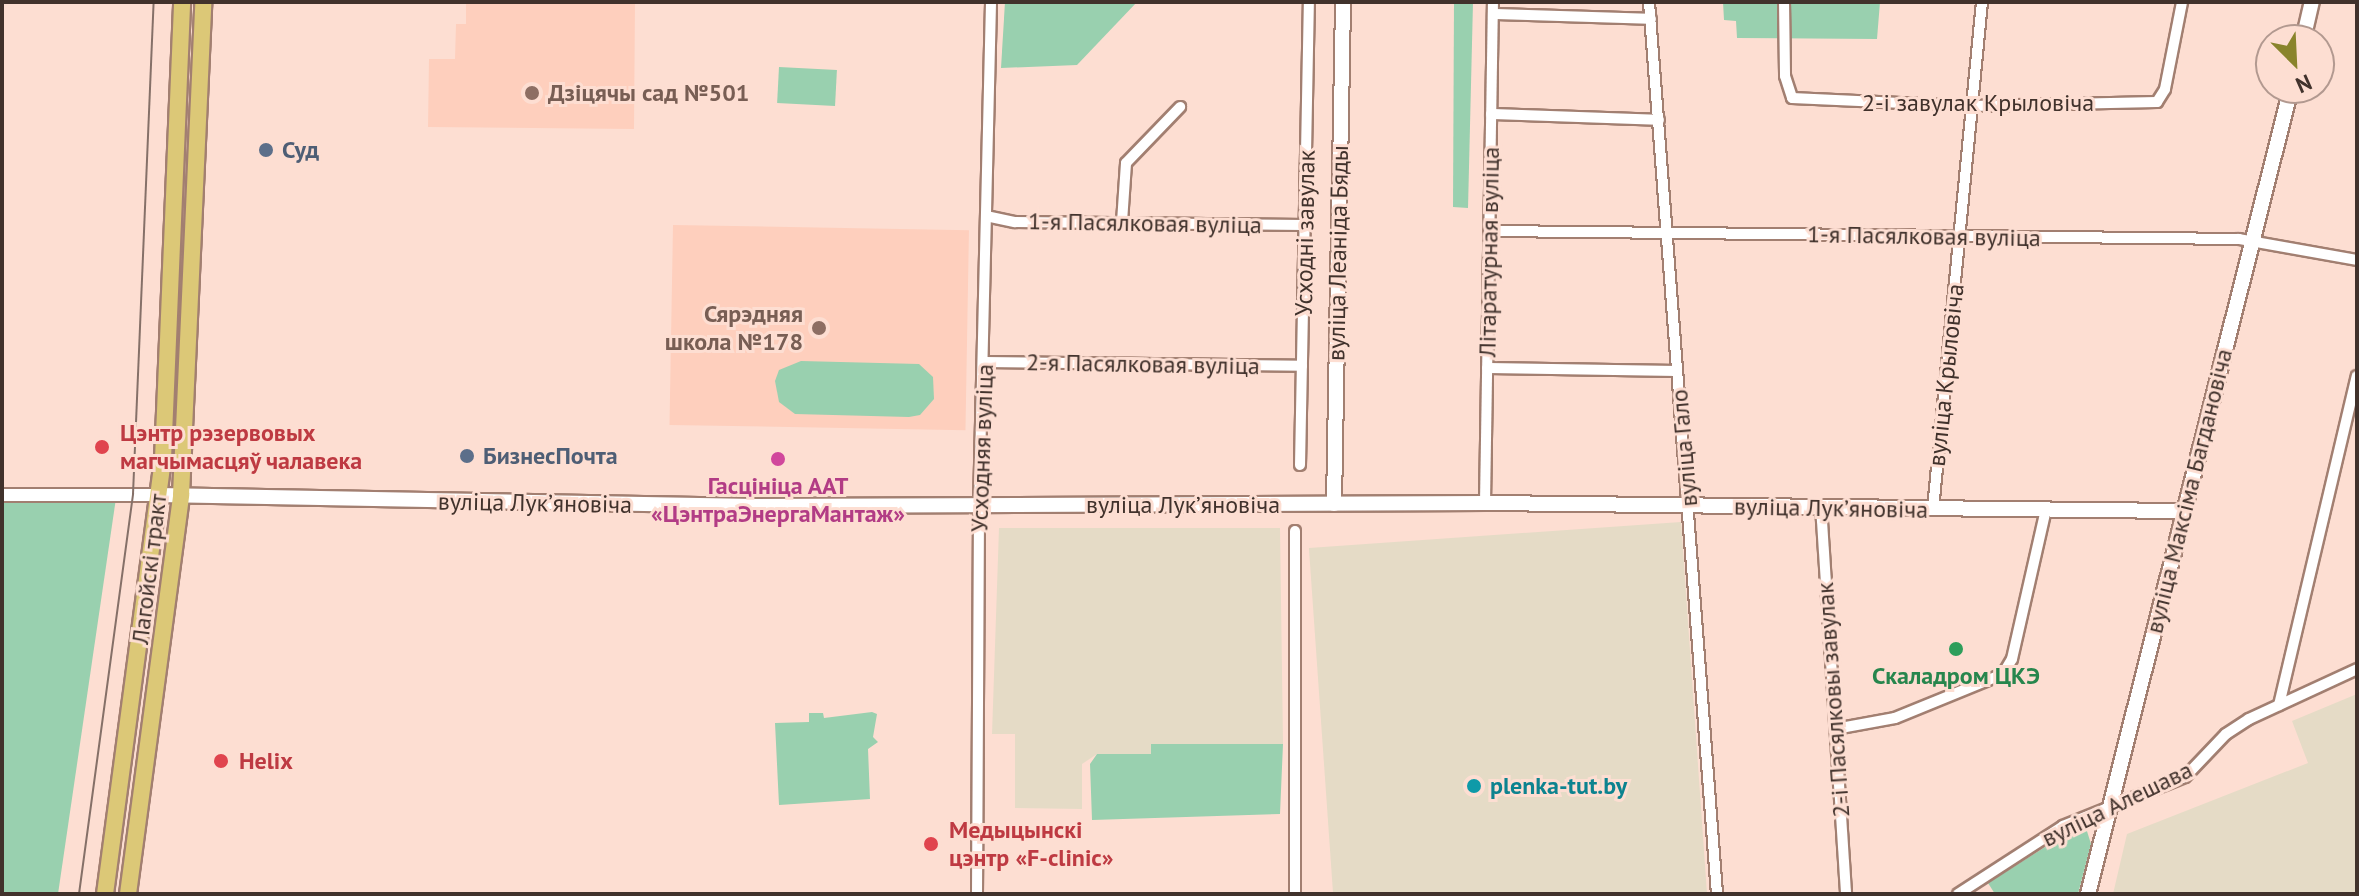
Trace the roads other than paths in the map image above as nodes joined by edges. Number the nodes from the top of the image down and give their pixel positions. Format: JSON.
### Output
{"nodes":[{"id":1,"x":182,"y":2,"type":"edge"},
{"id":2,"x":203,"y":2,"type":"edge"},
{"id":3,"x":991,"y":2,"type":"edge"},
{"id":4,"x":1309,"y":2,"type":"edge"},
{"id":5,"x":1343,"y":2,"type":"edge"},
{"id":6,"x":1493,"y":2,"type":"edge"},
{"id":7,"x":1649,"y":2,"type":"edge"},
{"id":8,"x":1784,"y":2,"type":"edge"},
{"id":9,"x":1982,"y":2,"type":"edge"},
{"id":10,"x":2182,"y":2,"type":"edge"},
{"id":11,"x":2312,"y":2,"type":"edge"},
{"id":12,"x":1493,"y":14,"type":"junction"},
{"id":13,"x":1651,"y":19,"type":"junction"},
{"id":14,"x":2307,"y":24,"type":"edge"},
{"id":15,"x":2287,"y":104,"type":"edge"},
{"id":16,"x":1971,"y":106,"type":"junction"},
{"id":17,"x":1180,"y":107,"type":"dead end"},
{"id":18,"x":1491,"y":114,"type":"junction"},
{"id":19,"x":1659,"y":120,"type":"junction"},
{"id":20,"x":986,"y":216,"type":"junction"},
{"id":21,"x":1122,"y":222,"type":"junction"},
{"id":22,"x":1304,"y":225,"type":"junction"},
{"id":23,"x":1490,"y":231,"type":"junction"},
{"id":24,"x":1960,"y":234,"type":"junction"},
{"id":25,"x":1669,"y":235,"type":"junction"},
{"id":26,"x":2252,"y":241,"type":"junction"},
{"id":27,"x":2357,"y":260,"type":"edge"},
{"id":28,"x":985,"y":362,"type":"junction"},
{"id":29,"x":1302,"y":366,"type":"junction"},
{"id":30,"x":1487,"y":368,"type":"junction"},
{"id":31,"x":1677,"y":371,"type":"junction"},
{"id":32,"x":2357,"y":376,"type":"edge"},
{"id":33,"x":1300,"y":465,"type":"dead end"},
{"id":34,"x":2,"y":495,"type":"edge"},
{"id":35,"x":159,"y":495,"type":"junction"},
{"id":36,"x":181,"y":495,"type":"junction"},
{"id":37,"x":1485,"y":503,"type":"junction"},
{"id":38,"x":1334,"y":504,"type":"junction"},
{"id":39,"x":979,"y":505,"type":"junction"},
{"id":40,"x":1821,"y":506,"type":"junction"},
{"id":41,"x":1689,"y":507,"type":"junction"},
{"id":42,"x":1933,"y":509,"type":"junction"},
{"id":43,"x":2046,"y":509,"type":"junction"},
{"id":44,"x":2184,"y":511,"type":"junction"},
{"id":45,"x":1295,"y":531,"type":"dead end"},
{"id":46,"x":2357,"y":669,"type":"edge"},
{"id":47,"x":2279,"y":705,"type":"junction"},
{"id":48,"x":1835,"y":729,"type":"junction"},
{"id":49,"x":2111,"y":804,"type":"junction"},
{"id":50,"x":105,"y":894,"type":"edge"},
{"id":51,"x":128,"y":894,"type":"edge"},
{"id":52,"x":977,"y":894,"type":"edge"},
{"id":53,"x":1295,"y":894,"type":"edge"},
{"id":54,"x":1717,"y":894,"type":"edge"},
{"id":55,"x":1846,"y":894,"type":"edge"},
{"id":56,"x":1958,"y":894,"type":"edge"},
{"id":57,"x":2088,"y":894,"type":"edge"}],
"edges":[{"from":1,"to":35,"type":"main road","name":"Лагойскі тракт"},
{"from":2,"to":36,"type":"main road","name":"Лагойскі тракт"},
{"from":3,"to":20,"type":"street","name":"Усходняя вуліца"},
{"from":4,"to":22,"type":"street","name":"Усходні завулак"},
{"from":5,"to":38,"type":"main road","name":"вуліца Леаніда Бяды"},
{"from":6,"to":12,"type":"street","name":"Літаратурная вуліца"},
{"from":7,"to":13,"type":"street","name":"вуліца Гало"},
{"from":8,"to":16,"type":"street","name":"2-і завулак Крыловіча"},
{"from":9,"to":16,"type":"street","name":"вуліца Крыловіча"},
{"from":10,"to":16,"type":"street","name":"2-і завулак Крыловіча"},
{"from":11,"to":14,"type":"main road"},
{"from":12,"to":13,"type":"street"},
{"from":12,"to":18,"type":"street","name":"Літаратурная вуліца"},
{"from":13,"to":19,"type":"street","name":"вуліца Гало"},
{"from":15,"to":26,"type":"main road","name":"вуліца Максіма Багдановіча"},
{"from":16,"to":24,"type":"street","name":"вуліца Крыловіча"},
{"from":17,"to":21,"type":"street"},
{"from":18,"to":19,"type":"street"},
{"from":18,"to":23,"type":"street","name":"Літаратурная вуліца"},
{"from":19,"to":25,"type":"street","name":"вуліца Гало"},
{"from":20,"to":21,"type":"street","name":"1-я Пасялковая вуліца"},
{"from":20,"to":28,"type":"street","name":"Усходняя вуліца"},
{"from":21,"to":22,"type":"street","name":"1-я Пасялковая вуліца"},
{"from":22,"to":29,"type":"street","name":"Усходні завулак"},
{"from":23,"to":25,"type":"street","name":"1-я Пасялковая вуліца"},
{"from":23,"to":30,"type":"street","name":"Літаратурная вуліца"},
{"from":24,"to":25,"type":"street","name":"1-я Пасялковая вуліца"},
{"from":24,"to":26,"type":"street","name":"1-я Пасялковая вуліца"},
{"from":24,"to":42,"type":"street","name":"вуліца Крыловіча"},
{"from":25,"to":31,"type":"street","name":"вуліца Гало"},
{"from":26,"to":27,"type":"street","name":"1-я Пасялковая вуліца"},
{"from":26,"to":44,"type":"main road","name":"вуліца Максіма Багдановіча"},
{"from":28,"to":29,"type":"street","name":"2-я Пасялковая вуліца"},
{"from":28,"to":39,"type":"street","name":"Усходняя вуліца"},
{"from":29,"to":33,"type":"street","name":"Усходні завулак"},
{"from":30,"to":31,"type":"street"},
{"from":30,"to":37,"type":"street","name":"Літаратурная вуліца"},
{"from":31,"to":41,"type":"street","name":"вуліца Гало"},
{"from":32,"to":47,"type":"street"},
{"from":34,"to":35,"type":"street"},
{"from":35,"to":36,"type":"main road","name":"вуліца Лукʼяновіча"},
{"from":35,"to":50,"type":"main road","name":"Лагойскі тракт"},
{"from":36,"to":39,"type":"main road","name":"вуліца Лукʼяновіча"},
{"from":36,"to":51,"type":"main road","name":"Лагойскі тракт"},
{"from":37,"to":38,"type":"main road","name":"вуліца Лукʼяновіча"},
{"from":37,"to":41,"type":"main road","name":"вуліца Лукʼяновіча"},
{"from":38,"to":39,"type":"main road","name":"вуліца Лукʼяновіча"},
{"from":39,"to":52,"type":"street","name":"Усходняя вуліца"},
{"from":40,"to":41,"type":"main road","name":"вуліца Лукʼяновіча"},
{"from":40,"to":42,"type":"main road","name":"вуліца Лукʼяновіча"},
{"from":40,"to":48,"type":"street","name":"2-і Пасялковы завулак"},
{"from":41,"to":54,"type":"street","name":"вуліца Гало"},
{"from":42,"to":43,"type":"main road","name":"вуліца Лукʼяновіча"},
{"from":43,"to":44,"type":"main road","name":"вуліца Лукʼяновіча"},
{"from":43,"to":48,"type":"street"},
{"from":44,"to":49,"type":"main road","name":"вуліца Максіма Багдановіча"},
{"from":45,"to":53,"type":"street"},
{"from":46,"to":47,"type":"street","name":"вуліца Алешава"},
{"from":47,"to":49,"type":"street","name":"вуліца Алешава"},
{"from":48,"to":55,"type":"street","name":"2-і Пасялковы завулак"},
{"from":49,"to":56,"type":"street","name":"вуліца Алешава"},
{"from":49,"to":57,"type":"main road","name":"вуліца Максіма Багдановіча"}]}
